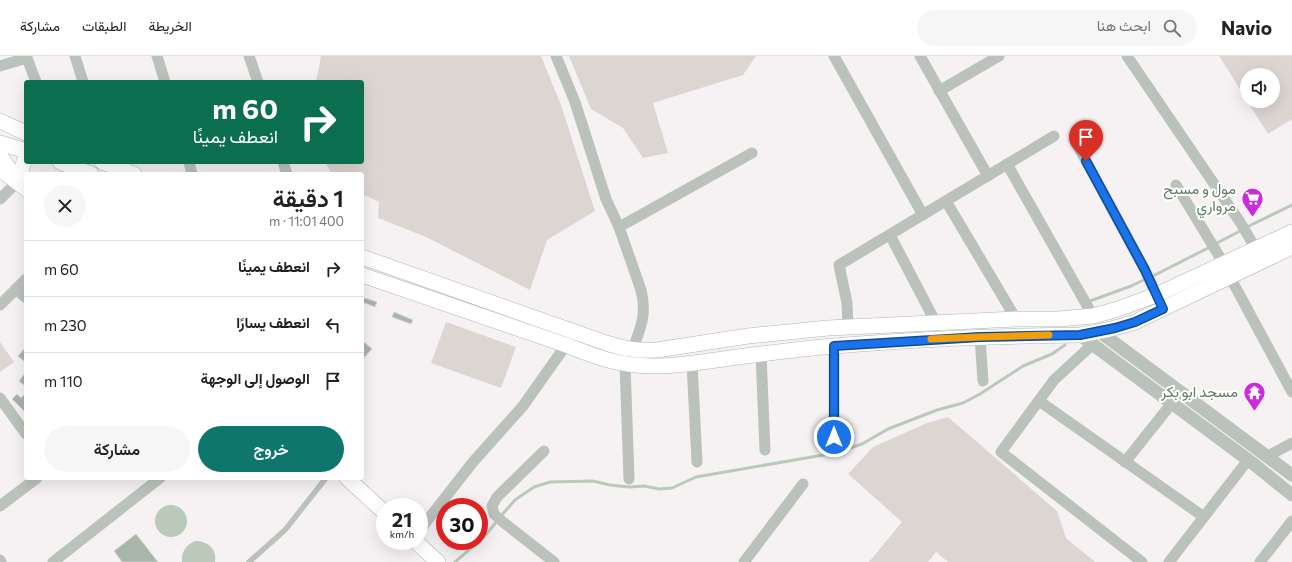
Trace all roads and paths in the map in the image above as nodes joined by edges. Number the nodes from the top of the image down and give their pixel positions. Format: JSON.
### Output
{"nodes":[{"id":1,"x":75,"y":56,"type":"edge"},
{"id":2,"x":157,"y":56,"type":"edge"},
{"id":3,"x":249,"y":56,"type":"edge"},
{"id":4,"x":556,"y":56,"type":"edge"},
{"id":5,"x":834,"y":56,"type":"edge"},
{"id":6,"x":920,"y":56,"type":"edge"},
{"id":7,"x":999,"y":56,"type":"edge"},
{"id":8,"x":1127,"y":56,"type":"edge"},
{"id":9,"x":0,"y":66,"type":"edge"},
{"id":10,"x":35,"y":80,"type":"edge"},
{"id":11,"x":82,"y":80,"type":"edge"},
{"id":12,"x":164,"y":80,"type":"edge"},
{"id":13,"x":257,"y":80,"type":"edge"},
{"id":14,"x":940,"y":91,"type":"junction"},
{"id":15,"x":0,"y":121,"type":"edge"},
{"id":16,"x":24,"y":132,"type":"edge"},
{"id":17,"x":1054,"y":136,"type":"dead end"},
{"id":18,"x":0,"y":143,"type":"edge"},
{"id":19,"x":1079,"y":148,"type":"dead end"},
{"id":20,"x":24,"y":150,"type":"edge"},
{"id":21,"x":752,"y":153,"type":"dead end"},
{"id":22,"x":0,"y":155,"type":"edge"},
{"id":23,"x":25,"y":164,"type":"edge"},
{"id":24,"x":65,"y":164,"type":"edge"},
{"id":25,"x":107,"y":164,"type":"edge"},
{"id":26,"x":1007,"y":164,"type":"junction"},
{"id":27,"x":0,"y":170,"type":"edge"},
{"id":28,"x":86,"y":172,"type":"edge"},
{"id":29,"x":129,"y":172,"type":"edge"},
{"id":30,"x":988,"y":176,"type":"junction"},
{"id":31,"x":22,"y":185,"type":"edge"},
{"id":32,"x":1176,"y":185,"type":"dead end"},
{"id":33,"x":0,"y":198,"type":"edge"},
{"id":34,"x":946,"y":201,"type":"junction"},
{"id":35,"x":923,"y":215,"type":"junction"},
{"id":36,"x":619,"y":227,"type":"junction"},
{"id":37,"x":1292,"y":232,"type":"edge"},
{"id":38,"x":890,"y":235,"type":"junction"},
{"id":39,"x":1256,"y":249,"type":"junction"},
{"id":40,"x":1291,"y":250,"type":"edge"},
{"id":41,"x":364,"y":258,"type":"edge"},
{"id":42,"x":1224,"y":265,"type":"junction"},
{"id":43,"x":400,"y":271,"type":"junction"},
{"id":44,"x":364,"y":276,"type":"edge"},
{"id":45,"x":24,"y":281,"type":"edge"},
{"id":46,"x":393,"y":286,"type":"junction"},
{"id":47,"x":16,"y":289,"type":"junction"},
{"id":48,"x":1154,"y":290,"type":"junction"},
{"id":49,"x":24,"y":296,"type":"edge"},
{"id":50,"x":0,"y":305,"type":"edge"},
{"id":51,"x":1163,"y":309,"type":"junction"},
{"id":52,"x":1093,"y":316,"type":"junction"},
{"id":53,"x":1016,"y":319,"type":"junction"},
{"id":54,"x":936,"y":323,"type":"junction"},
{"id":55,"x":848,"y":326,"type":"junction"},
{"id":56,"x":980,"y":337,"type":"junction"},
{"id":57,"x":1097,"y":338,"type":"junction"},
{"id":58,"x":850,"y":344,"type":"junction"},
{"id":59,"x":566,"y":345,"type":"junction"},
{"id":60,"x":834,"y":346,"type":"junction"},
{"id":61,"x":632,"y":350,"type":"junction"},
{"id":62,"x":761,"y":354,"type":"junction"},
{"id":63,"x":692,"y":363,"type":"junction"},
{"id":64,"x":625,"y":364,"type":"junction"},
{"id":65,"x":983,"y":381,"type":"dead end"},
{"id":66,"x":1292,"y":392,"type":"edge"},
{"id":67,"x":0,"y":398,"type":"edge"},
{"id":68,"x":1039,"y":401,"type":"junction"},
{"id":69,"x":1172,"y":403,"type":"junction"},
{"id":70,"x":1197,"y":404,"type":"junction"},
{"id":71,"x":1189,"y":415,"type":"junction"},
{"id":72,"x":24,"y":431,"type":"edge"},
{"id":73,"x":834,"y":437,"type":"dead end"},
{"id":74,"x":1292,"y":443,"type":"edge"},
{"id":75,"x":765,"y":450,"type":"dead end"},
{"id":76,"x":544,"y":451,"type":"dead end"},
{"id":77,"x":1268,"y":456,"type":"junction"},
{"id":78,"x":1248,"y":460,"type":"junction"},
{"id":79,"x":696,"y":462,"type":"dead end"},
{"id":80,"x":1125,"y":462,"type":"junction"},
{"id":81,"x":1288,"y":472,"type":"edge"},
{"id":82,"x":629,"y":479,"type":"dead end"},
{"id":83,"x":34,"y":480,"type":"edge"},
{"id":84,"x":157,"y":480,"type":"edge"},
{"id":85,"x":324,"y":480,"type":"edge"},
{"id":86,"x":349,"y":480,"type":"edge"},
{"id":87,"x":1275,"y":482,"type":"junction"},
{"id":88,"x":803,"y":484,"type":"dead end"},
{"id":89,"x":1292,"y":495,"type":"edge"},
{"id":90,"x":376,"y":505,"type":"edge"},
{"id":91,"x":0,"y":506,"type":"edge"},
{"id":92,"x":1204,"y":517,"type":"junction"},
{"id":93,"x":428,"y":520,"type":"edge"},
{"id":94,"x":1292,"y":521,"type":"edge"},
{"id":95,"x":424,"y":550,"type":"edge"},
{"id":96,"x":435,"y":560,"type":"edge"},
{"id":97,"x":53,"y":562,"type":"edge"},
{"id":98,"x":249,"y":562,"type":"edge"},
{"id":99,"x":554,"y":562,"type":"edge"},
{"id":100,"x":744,"y":562,"type":"edge"},
{"id":101,"x":1142,"y":562,"type":"edge"},
{"id":102,"x":1169,"y":562,"type":"edge"},
{"id":103,"x":1260,"y":562,"type":"edge"}],
"edges":[{"from":1,"to":11,"type":"street"},
{"from":2,"to":12,"type":"street"},
{"from":3,"to":13,"type":"street"},
{"from":4,"to":36,"type":"street"},
{"from":5,"to":35,"type":"street"},
{"from":6,"to":14,"type":"street"},
{"from":7,"to":14,"type":"street"},
{"from":8,"to":39,"type":"street"},
{"from":9,"to":10,"type":"street"},
{"from":14,"to":30,"type":"street"},
{"from":15,"to":16,"type":"main road"},
{"from":17,"to":26,"type":"street"},
{"from":18,"to":20,"type":"main road"},
{"from":19,"to":48,"type":"street"},
{"from":21,"to":36,"type":"street"},
{"from":22,"to":31,"type":"main road"},
{"from":23,"to":31,"type":"main road"},
{"from":24,"to":28,"type":"main road"},
{"from":25,"to":29,"type":"main road"},
{"from":26,"to":30,"type":"street"},
{"from":26,"to":52,"type":"street"},
{"from":27,"to":31,"type":"main road"},
{"from":30,"to":34,"type":"street"},
{"from":31,"to":33,"type":"street"},
{"from":32,"to":42,"type":"street"},
{"from":34,"to":35,"type":"street"},
{"from":34,"to":53,"type":"street"},
{"from":35,"to":38,"type":"street"},
{"from":36,"to":61,"type":"street"},
{"from":37,"to":39,"type":"main road"},
{"from":38,"to":54,"type":"street"},
{"from":38,"to":55,"type":"street"},
{"from":39,"to":42,"type":"main road"},
{"from":40,"to":42,"type":"main road"},
{"from":41,"to":43,"type":"main road"},
{"from":42,"to":48,"type":"main road"},
{"from":42,"to":51,"type":"main road"},
{"from":42,"to":66,"type":"street"},
{"from":43,"to":46,"type":"main road"},
{"from":43,"to":61,"type":"main road"},
{"from":44,"to":46,"type":"main road"},
{"from":45,"to":47,"type":"street"},
{"from":46,"to":59,"type":"main road"},
{"from":47,"to":49,"type":"street"},
{"from":47,"to":50,"type":"street"},
{"from":48,"to":51,"type":"street"},
{"from":48,"to":52,"type":"main road"},
{"from":51,"to":57,"type":"main road"},
{"from":52,"to":53,"type":"main road"},
{"from":53,"to":54,"type":"main road"},
{"from":54,"to":55,"type":"main road"},
{"from":55,"to":58,"type":"main road"},
{"from":55,"to":61,"type":"main road"},
{"from":56,"to":57,"type":"main road"},
{"from":56,"to":58,"type":"main road"},
{"from":56,"to":65,"type":"street"},
{"from":57,"to":68,"type":"street"},
{"from":57,"to":69,"type":"street"},
{"from":57,"to":70,"type":"street"},
{"from":58,"to":60,"type":"main road"},
{"from":59,"to":64,"type":"main road"},
{"from":59,"to":93,"type":"street"},
{"from":60,"to":62,"type":"main road"},
{"from":60,"to":73,"type":"street"},
{"from":62,"to":63,"type":"main road"},
{"from":62,"to":75,"type":"street"},
{"from":63,"to":64,"type":"main road"},
{"from":63,"to":79,"type":"street"},
{"from":64,"to":82,"type":"street"},
{"from":67,"to":72,"type":"street"},
{"from":68,"to":80,"type":"street"},
{"from":68,"to":101,"type":"street"},
{"from":69,"to":71,"type":"street"},
{"from":69,"to":80,"type":"street"},
{"from":70,"to":71,"type":"street"},
{"from":70,"to":77,"type":"street"},
{"from":71,"to":78,"type":"street"},
{"from":74,"to":77,"type":"street"},
{"from":76,"to":99,"type":"street"},
{"from":77,"to":81,"type":"street"},
{"from":78,"to":87,"type":"street"},
{"from":78,"to":92,"type":"street"},
{"from":80,"to":92,"type":"street"},
{"from":81,"to":87,"type":"street"},
{"from":83,"to":91,"type":"street"},
{"from":84,"to":97,"type":"street"},
{"from":85,"to":98,"type":"lane"},
{"from":86,"to":90,"type":"main road"},
{"from":87,"to":89,"type":"street"},
{"from":88,"to":100,"type":"street"},
{"from":92,"to":102,"type":"street"},
{"from":94,"to":103,"type":"street"},
{"from":95,"to":96,"type":"main road"}]}
